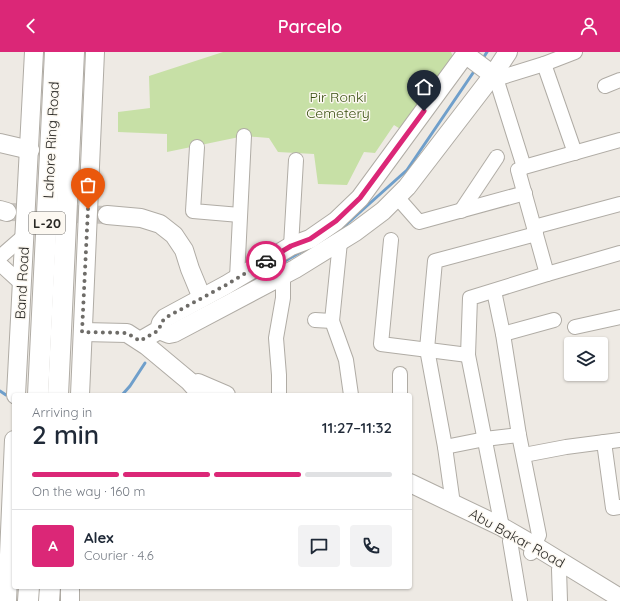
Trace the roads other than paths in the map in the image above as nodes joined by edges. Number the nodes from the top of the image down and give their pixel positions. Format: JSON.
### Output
{"nodes":[{"id":1,"x":34,"y":52,"type":"edge"},
{"id":2,"x":55,"y":52,"type":"edge"},
{"id":3,"x":74,"y":52,"type":"edge"},
{"id":4,"x":95,"y":52,"type":"edge"},
{"id":5,"x":508,"y":52,"type":"edge"},
{"id":6,"x":575,"y":52,"type":"edge"},
{"id":7,"x":467,"y":54,"type":"edge"},
{"id":8,"x":544,"y":64,"type":"junction"},
{"id":9,"x":493,"y":75,"type":"junction"},
{"id":10,"x":620,"y":80,"type":"edge"},
{"id":11,"x":605,"y":86,"type":"dead end"},
{"id":12,"x":244,"y":136,"type":"dead end"},
{"id":13,"x":620,"y":140,"type":"edge"},
{"id":14,"x":0,"y":143,"type":"edge"},
{"id":15,"x":197,"y":147,"type":"dead end"},
{"id":16,"x":30,"y":150,"type":"junction"},
{"id":17,"x":575,"y":153,"type":"junction"},
{"id":18,"x":497,"y":157,"type":"dead end"},
{"id":19,"x":296,"y":160,"type":"dead end"},
{"id":20,"x":524,"y":167,"type":"junction"},
{"id":21,"x":524,"y":193,"type":"junction"},
{"id":22,"x":397,"y":197,"type":"junction"},
{"id":23,"x":620,"y":204,"type":"edge"},
{"id":24,"x":461,"y":211,"type":"junction"},
{"id":25,"x":107,"y":215,"type":"tunnel mouth"},
{"id":26,"x":240,"y":215,"type":"junction"},
{"id":27,"x":535,"y":231,"type":"junction"},
{"id":28,"x":24,"y":236,"type":"junction"},
{"id":29,"x":391,"y":240,"type":"dead end"},
{"id":30,"x":340,"y":242,"type":"junction"},
{"id":31,"x":291,"y":246,"type":"junction"},
{"id":32,"x":620,"y":253,"type":"edge"},
{"id":33,"x":2,"y":266,"type":"edge"},
{"id":34,"x":546,"y":274,"type":"junction"},
{"id":35,"x":283,"y":276,"type":"junction"},
{"id":36,"x":237,"y":278,"type":"junction"},
{"id":37,"x":22,"y":284,"type":"junction"},
{"id":38,"x":494,"y":291,"type":"junction"},
{"id":39,"x":202,"y":298,"type":"junction"},
{"id":40,"x":620,"y":317,"type":"edge"},
{"id":41,"x":315,"y":320,"type":"dead end"},
{"id":42,"x":554,"y":320,"type":"dead end"},
{"id":43,"x":332,"y":321,"type":"junction"},
{"id":44,"x":575,"y":327,"type":"dead end"},
{"id":45,"x":159,"y":330,"type":"junction"},
{"id":46,"x":82,"y":332,"type":"junction"},
{"id":47,"x":503,"y":334,"type":"junction"},
{"id":48,"x":140,"y":341,"type":"junction"},
{"id":49,"x":427,"y":349,"type":"junction"},
{"id":50,"x":468,"y":354,"type":"junction"},
{"id":51,"x":400,"y":374,"type":"dead end"},
{"id":52,"x":189,"y":381,"type":"junction"},
{"id":53,"x":16,"y":393,"type":"edge"},
{"id":54,"x":38,"y":393,"type":"edge"},
{"id":55,"x":58,"y":393,"type":"edge"},
{"id":56,"x":80,"y":393,"type":"edge"},
{"id":57,"x":203,"y":393,"type":"edge"},
{"id":58,"x":222,"y":393,"type":"edge"},
{"id":59,"x":279,"y":393,"type":"edge"},
{"id":60,"x":351,"y":393,"type":"edge"},
{"id":61,"x":400,"y":393,"type":"edge"},
{"id":62,"x":519,"y":435,"type":"junction"},
{"id":63,"x":485,"y":439,"type":"junction"},
{"id":64,"x":620,"y":440,"type":"edge"},
{"id":65,"x":604,"y":442,"type":"junction"},
{"id":66,"x":444,"y":448,"type":"junction"},
{"id":67,"x":12,"y":453,"type":"edge"},
{"id":68,"x":524,"y":455,"type":"junction"},
{"id":69,"x":412,"y":485,"type":"edge"},
{"id":70,"x":6,"y":493,"type":"edge"},
{"id":71,"x":412,"y":495,"type":"edge"},
{"id":72,"x":453,"y":504,"type":"junction"},
{"id":73,"x":620,"y":507,"type":"edge"},
{"id":74,"x":506,"y":534,"type":"junction"},
{"id":75,"x":533,"y":550,"type":"junction"},
{"id":76,"x":559,"y":569,"type":"junction"},
{"id":77,"x":29,"y":589,"type":"edge"},
{"id":78,"x":50,"y":589,"type":"edge"},
{"id":79,"x":70,"y":589,"type":"edge"},
{"id":80,"x":5,"y":597,"type":"edge"},
{"id":81,"x":620,"y":598,"type":"edge"},
{"id":82,"x":28,"y":601,"type":"edge"},
{"id":83,"x":49,"y":601,"type":"edge"},
{"id":84,"x":70,"y":601,"type":"edge"},
{"id":85,"x":520,"y":601,"type":"edge"},
{"id":86,"x":560,"y":601,"type":"edge"},
{"id":87,"x":609,"y":601,"type":"edge"}],
"edges":[{"from":1,"to":16,"type":"main road","name":"Band Road"},
{"from":2,"to":54,"type":"highway","name":"Lahore Ring Road","number":"L-20"},
{"from":3,"to":55,"type":"highway","name":"Lahore Ring Road","number":"L-20"},
{"from":4,"to":46,"type":"main road"},
{"from":5,"to":9,"type":"main road"},
{"from":6,"to":8,"type":"street"},
{"from":7,"to":9,"type":"main road"},
{"from":7,"to":31,"type":"main road"},
{"from":8,"to":9,"type":"street"},
{"from":8,"to":17,"type":"street"},
{"from":9,"to":20,"type":"street"},
{"from":9,"to":22,"type":"main road"},
{"from":10,"to":11,"type":"street"},
{"from":12,"to":26,"type":"street"},
{"from":13,"to":17,"type":"street"},
{"from":14,"to":16,"type":"main road"},
{"from":15,"to":26,"type":"street"},
{"from":16,"to":28,"type":"main road","name":"Band Road"},
{"from":17,"to":20,"type":"street"},
{"from":18,"to":24,"type":"street"},
{"from":19,"to":31,"type":"street"},
{"from":20,"to":21,"type":"street"},
{"from":21,"to":24,"type":"street"},
{"from":21,"to":27,"type":"street"},
{"from":22,"to":24,"type":"street"},
{"from":22,"to":30,"type":"main road"},
{"from":23,"to":27,"type":"street"},
{"from":25,"to":39,"type":"main road"},
{"from":26,"to":36,"type":"street"},
{"from":27,"to":34,"type":"street"},
{"from":27,"to":49,"type":"street"},
{"from":28,"to":33,"type":"street"},
{"from":28,"to":37,"type":"main road","name":"Band Road"},
{"from":29,"to":49,"type":"street"},
{"from":30,"to":35,"type":"main road"},
{"from":30,"to":43,"type":"street"},
{"from":31,"to":36,"type":"main road"},
{"from":32,"to":34,"type":"street"},
{"from":33,"to":37,"type":"street"},
{"from":34,"to":38,"type":"street"},
{"from":35,"to":45,"type":"main road"},
{"from":35,"to":59,"type":"street"},
{"from":36,"to":39,"type":"main road"},
{"from":37,"to":53,"type":"main road","name":"Band Road"},
{"from":38,"to":47,"type":"street"},
{"from":38,"to":50,"type":"street"},
{"from":39,"to":45,"type":"main road"},
{"from":40,"to":44,"type":"street"},
{"from":41,"to":43,"type":"street"},
{"from":42,"to":47,"type":"street"},
{"from":43,"to":60,"type":"street"},
{"from":45,"to":48,"type":"main road"},
{"from":46,"to":48,"type":"main road"},
{"from":46,"to":56,"type":"main road"},
{"from":47,"to":62,"type":"street"},
{"from":48,"to":52,"type":"main road"},
{"from":49,"to":50,"type":"street"},
{"from":49,"to":66,"type":"street"},
{"from":50,"to":63,"type":"street"},
{"from":51,"to":61,"type":"street"},
{"from":52,"to":57,"type":"main road"},
{"from":52,"to":58,"type":"main road"},
{"from":62,"to":63,"type":"street"},
{"from":62,"to":68,"type":"street"},
{"from":63,"to":66,"type":"street"},
{"from":63,"to":74,"type":"street"},
{"from":64,"to":65,"type":"street"},
{"from":65,"to":68,"type":"street"},
{"from":65,"to":73,"type":"street"},
{"from":66,"to":72,"type":"street"},
{"from":67,"to":70,"type":"main road"},
{"from":68,"to":75,"type":"street"},
{"from":69,"to":72,"type":"main road","name":"Abu Bakar Road"},
{"from":70,"to":80,"type":"main road"},
{"from":71,"to":74,"type":"main road","name":"Abu Bakar Road"},
{"from":72,"to":74,"type":"main road","name":"Abu Bakar Road"},
{"from":74,"to":75,"type":"main road","name":"Abu Bakar Road"},
{"from":74,"to":85,"type":"street"},
{"from":75,"to":76,"type":"main road","name":"Abu Bakar Road"},
{"from":75,"to":81,"type":"main road","name":"Abu Bakar Road"},
{"from":76,"to":86,"type":"street"},
{"from":76,"to":87,"type":"main road","name":"Abu Bakar Road"},
{"from":77,"to":82,"type":"highway"},
{"from":78,"to":83,"type":"highway"},
{"from":79,"to":84,"type":"main road"}]}
